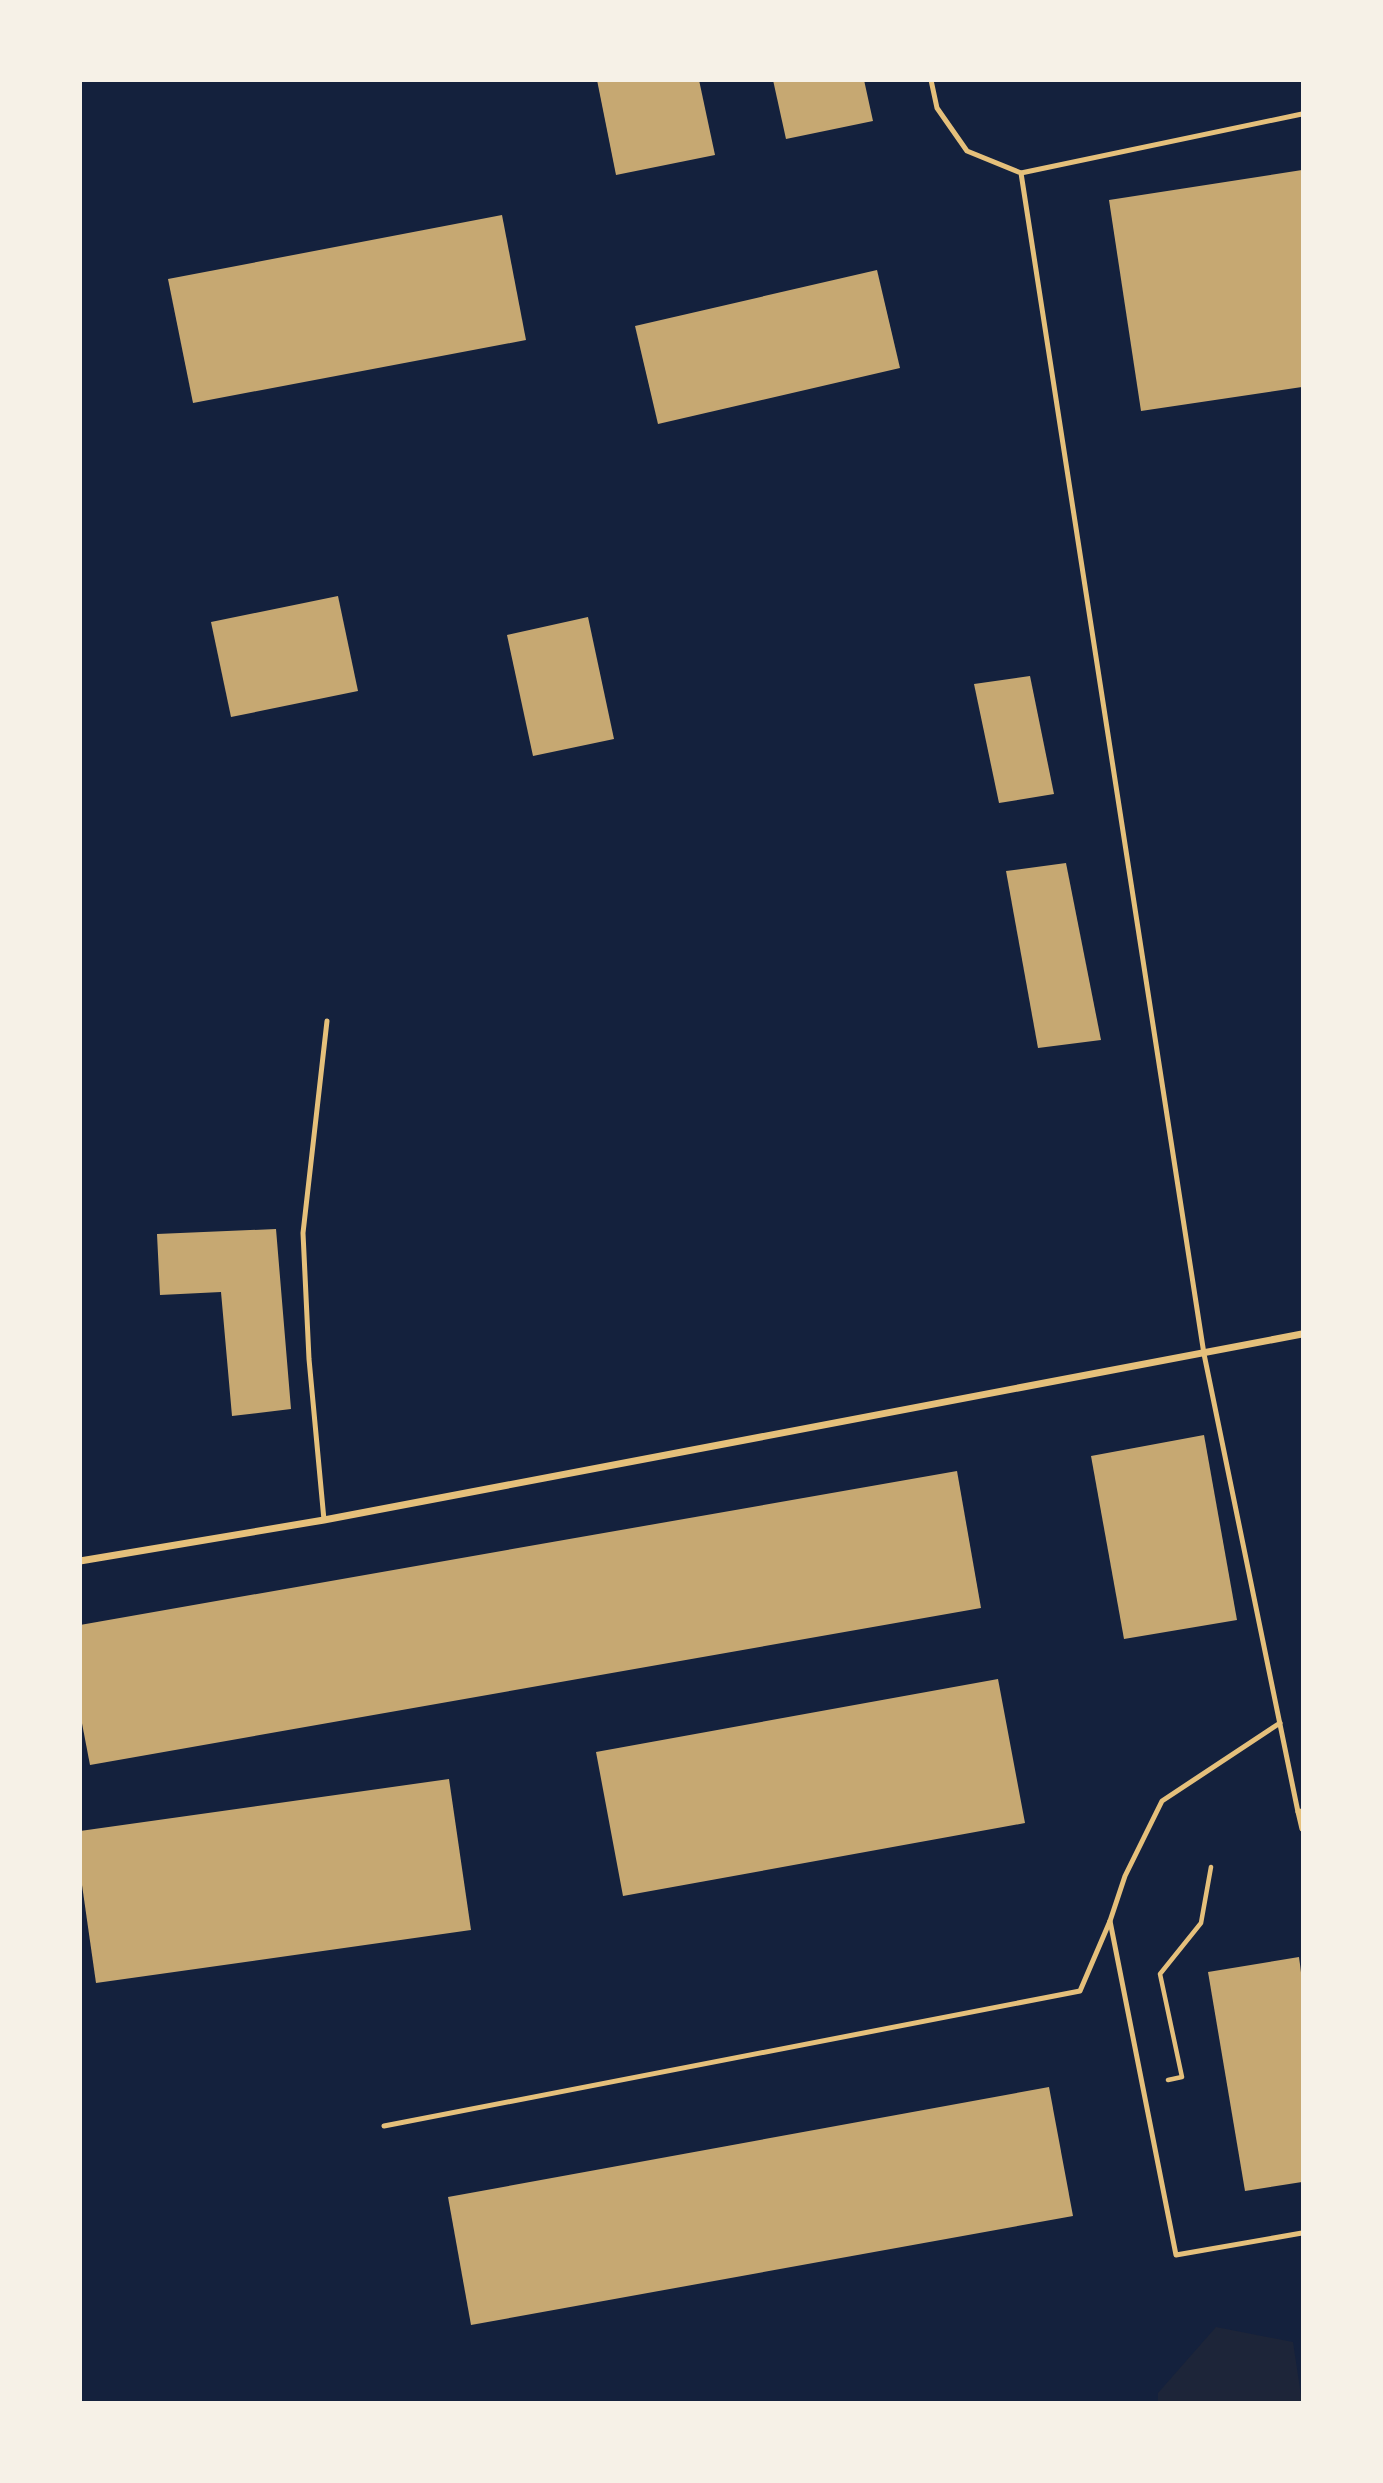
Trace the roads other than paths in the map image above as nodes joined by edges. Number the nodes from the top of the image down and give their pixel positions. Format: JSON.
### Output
{"nodes":[{"id":1,"x":931,"y":80,"type":"edge"},
{"id":2,"x":1303,"y":114,"type":"edge"},
{"id":3,"x":1021,"y":173,"type":"junction"},
{"id":4,"x":327,"y":1021,"type":"dead end"},
{"id":5,"x":1303,"y":1334,"type":"edge"},
{"id":6,"x":1204,"y":1354,"type":"junction"},
{"id":7,"x":324,"y":1520,"type":"junction"},
{"id":8,"x":80,"y":1561,"type":"edge"},
{"id":9,"x":1280,"y":1723,"type":"junction"},
{"id":10,"x":1300,"y":1812,"type":"edge"},
{"id":11,"x":1303,"y":1829,"type":"edge"},
{"id":12,"x":1110,"y":1921,"type":"junction"},
{"id":13,"x":384,"y":2126,"type":"dead end"},
{"id":14,"x":1303,"y":2233,"type":"edge"}],
"edges":[{"from":1,"to":3,"type":"lane"},
{"from":2,"to":3,"type":"lane"},
{"from":3,"to":6,"type":"lane"},
{"from":4,"to":7,"type":"lane"},
{"from":5,"to":6,"type":"street"},
{"from":6,"to":7,"type":"street"},
{"from":6,"to":9,"type":"lane"},
{"from":7,"to":8,"type":"street"},
{"from":9,"to":10,"type":"lane"},
{"from":9,"to":12,"type":"lane"},
{"from":10,"to":11,"type":"lane"},
{"from":12,"to":13,"type":"lane"},
{"from":12,"to":14,"type":"lane"}]}
